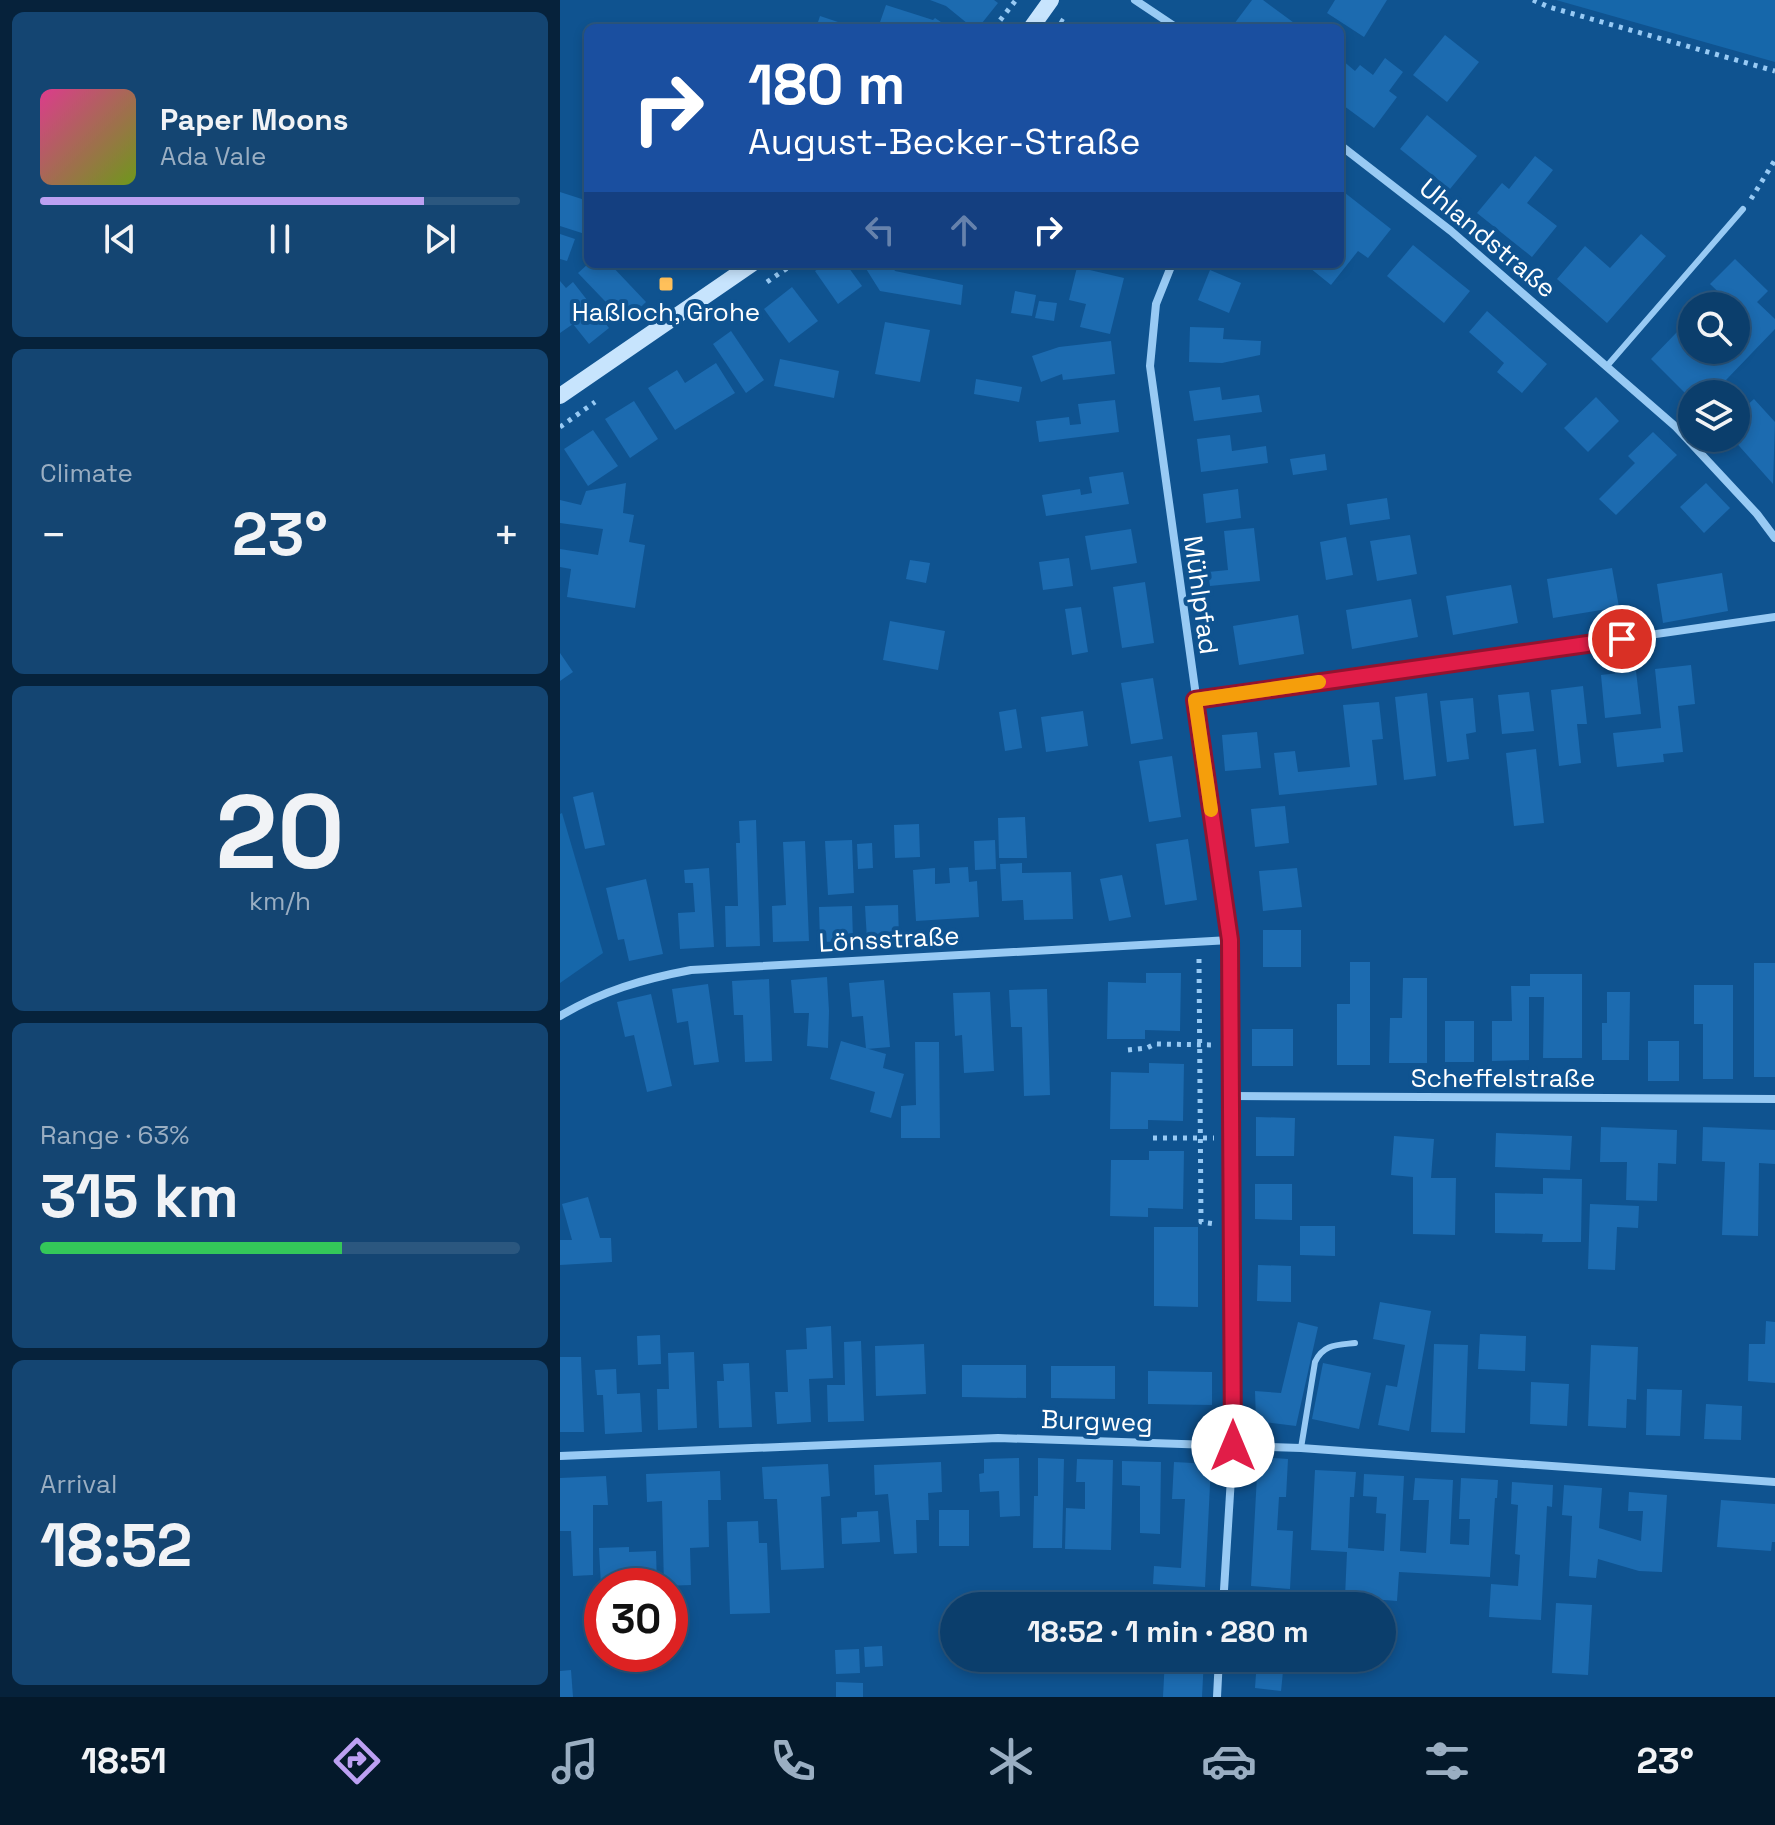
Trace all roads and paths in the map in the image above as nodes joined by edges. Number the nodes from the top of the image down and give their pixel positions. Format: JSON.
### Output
{"nodes":[{"id":1,"x":1016,"y":0,"type":"edge"},
{"id":2,"x":1051,"y":0,"type":"edge"},
{"id":3,"x":1135,"y":0,"type":"edge"},
{"id":4,"x":1533,"y":0,"type":"edge"},
{"id":5,"x":997,"y":24,"type":"edge"},
{"id":6,"x":1034,"y":24,"type":"edge"},
{"id":7,"x":1171,"y":24,"type":"edge"},
{"id":8,"x":1775,"y":71,"type":"edge"},
{"id":9,"x":1344,"y":148,"type":"edge"},
{"id":10,"x":1775,"y":160,"type":"edge"},
{"id":11,"x":1743,"y":209,"type":"joint"},
{"id":12,"x":746,"y":268,"type":"edge"},
{"id":13,"x":1170,"y":268,"type":"edge"},
{"id":14,"x":1607,"y":366,"type":"junction"},
{"id":15,"x":560,"y":396,"type":"edge"},
{"id":16,"x":1775,"y":538,"type":"edge"},
{"id":17,"x":1775,"y":617,"type":"edge"},
{"id":18,"x":1195,"y":700,"type":"junction"},
{"id":19,"x":1230,"y":940,"type":"junction"},
{"id":20,"x":1199,"y":942,"type":"junction"},
{"id":21,"x":560,"y":1016,"type":"edge"},
{"id":22,"x":1199,"y":1044,"type":"junction"},
{"id":23,"x":1232,"y":1045,"type":"junction"},
{"id":24,"x":1128,"y":1050,"type":"dead end"},
{"id":25,"x":1232,"y":1096,"type":"junction"},
{"id":26,"x":1775,"y":1099,"type":"edge"},
{"id":27,"x":1153,"y":1138,"type":"dead end"},
{"id":28,"x":1200,"y":1138,"type":"junction"},
{"id":29,"x":1231,"y":1139,"type":"junction"},
{"id":30,"x":1232,"y":1225,"type":"junction"},
{"id":31,"x":1355,"y":1343,"type":"dead end"},
{"id":32,"x":1233,"y":1446,"type":"junction"},
{"id":33,"x":1301,"y":1448,"type":"junction"},
{"id":34,"x":560,"y":1456,"type":"edge"},
{"id":35,"x":1775,"y":1482,"type":"edge"},
{"id":36,"x":1224,"y":1592,"type":"edge"},
{"id":37,"x":1218,"y":1672,"type":"edge"},
{"id":38,"x":1217,"y":1697,"type":"edge"}],
"edges":[{"from":1,"to":5,"type":"path"},
{"from":2,"to":6,"type":"main road"},
{"from":3,"to":7,"type":"street"},
{"from":4,"to":8,"type":"path"},
{"from":9,"to":14,"type":"street","name":"Uhlandstraße"},
{"from":10,"to":11,"type":"path"},
{"from":11,"to":14,"type":"lane"},
{"from":12,"to":15,"type":"main road"},
{"from":13,"to":18,"type":"street","name":"Mühlpfad"},
{"from":14,"to":16,"type":"street","name":"Uhlandstraße"},
{"from":17,"to":18,"type":"street"},
{"from":18,"to":19,"type":"street","name":"Mühlpfad"},
{"from":19,"to":20,"type":"street","name":"Lönsstraße"},
{"from":19,"to":23,"type":"street","name":"Mühlpfad"},
{"from":20,"to":21,"type":"street","name":"Lönsstraße"},
{"from":20,"to":22,"type":"path"},
{"from":22,"to":23,"type":"path"},
{"from":22,"to":24,"type":"path"},
{"from":22,"to":28,"type":"path"},
{"from":23,"to":25,"type":"street","name":"Mühlpfad"},
{"from":25,"to":26,"type":"street","name":"Scheffelstraße"},
{"from":25,"to":29,"type":"street","name":"Mühlpfad"},
{"from":27,"to":28,"type":"path"},
{"from":28,"to":29,"type":"path"},
{"from":28,"to":30,"type":"path"},
{"from":29,"to":30,"type":"street","name":"Mühlpfad"},
{"from":30,"to":32,"type":"street","name":"Mühlpfad"},
{"from":31,"to":33,"type":"lane"},
{"from":32,"to":33,"type":"street","name":"Burgweg"},
{"from":32,"to":34,"type":"street","name":"Burgweg"},
{"from":32,"to":36,"type":"street","name":"Mühlpfad"},
{"from":33,"to":35,"type":"street","name":"Burgweg"},
{"from":37,"to":38,"type":"street"}]}
